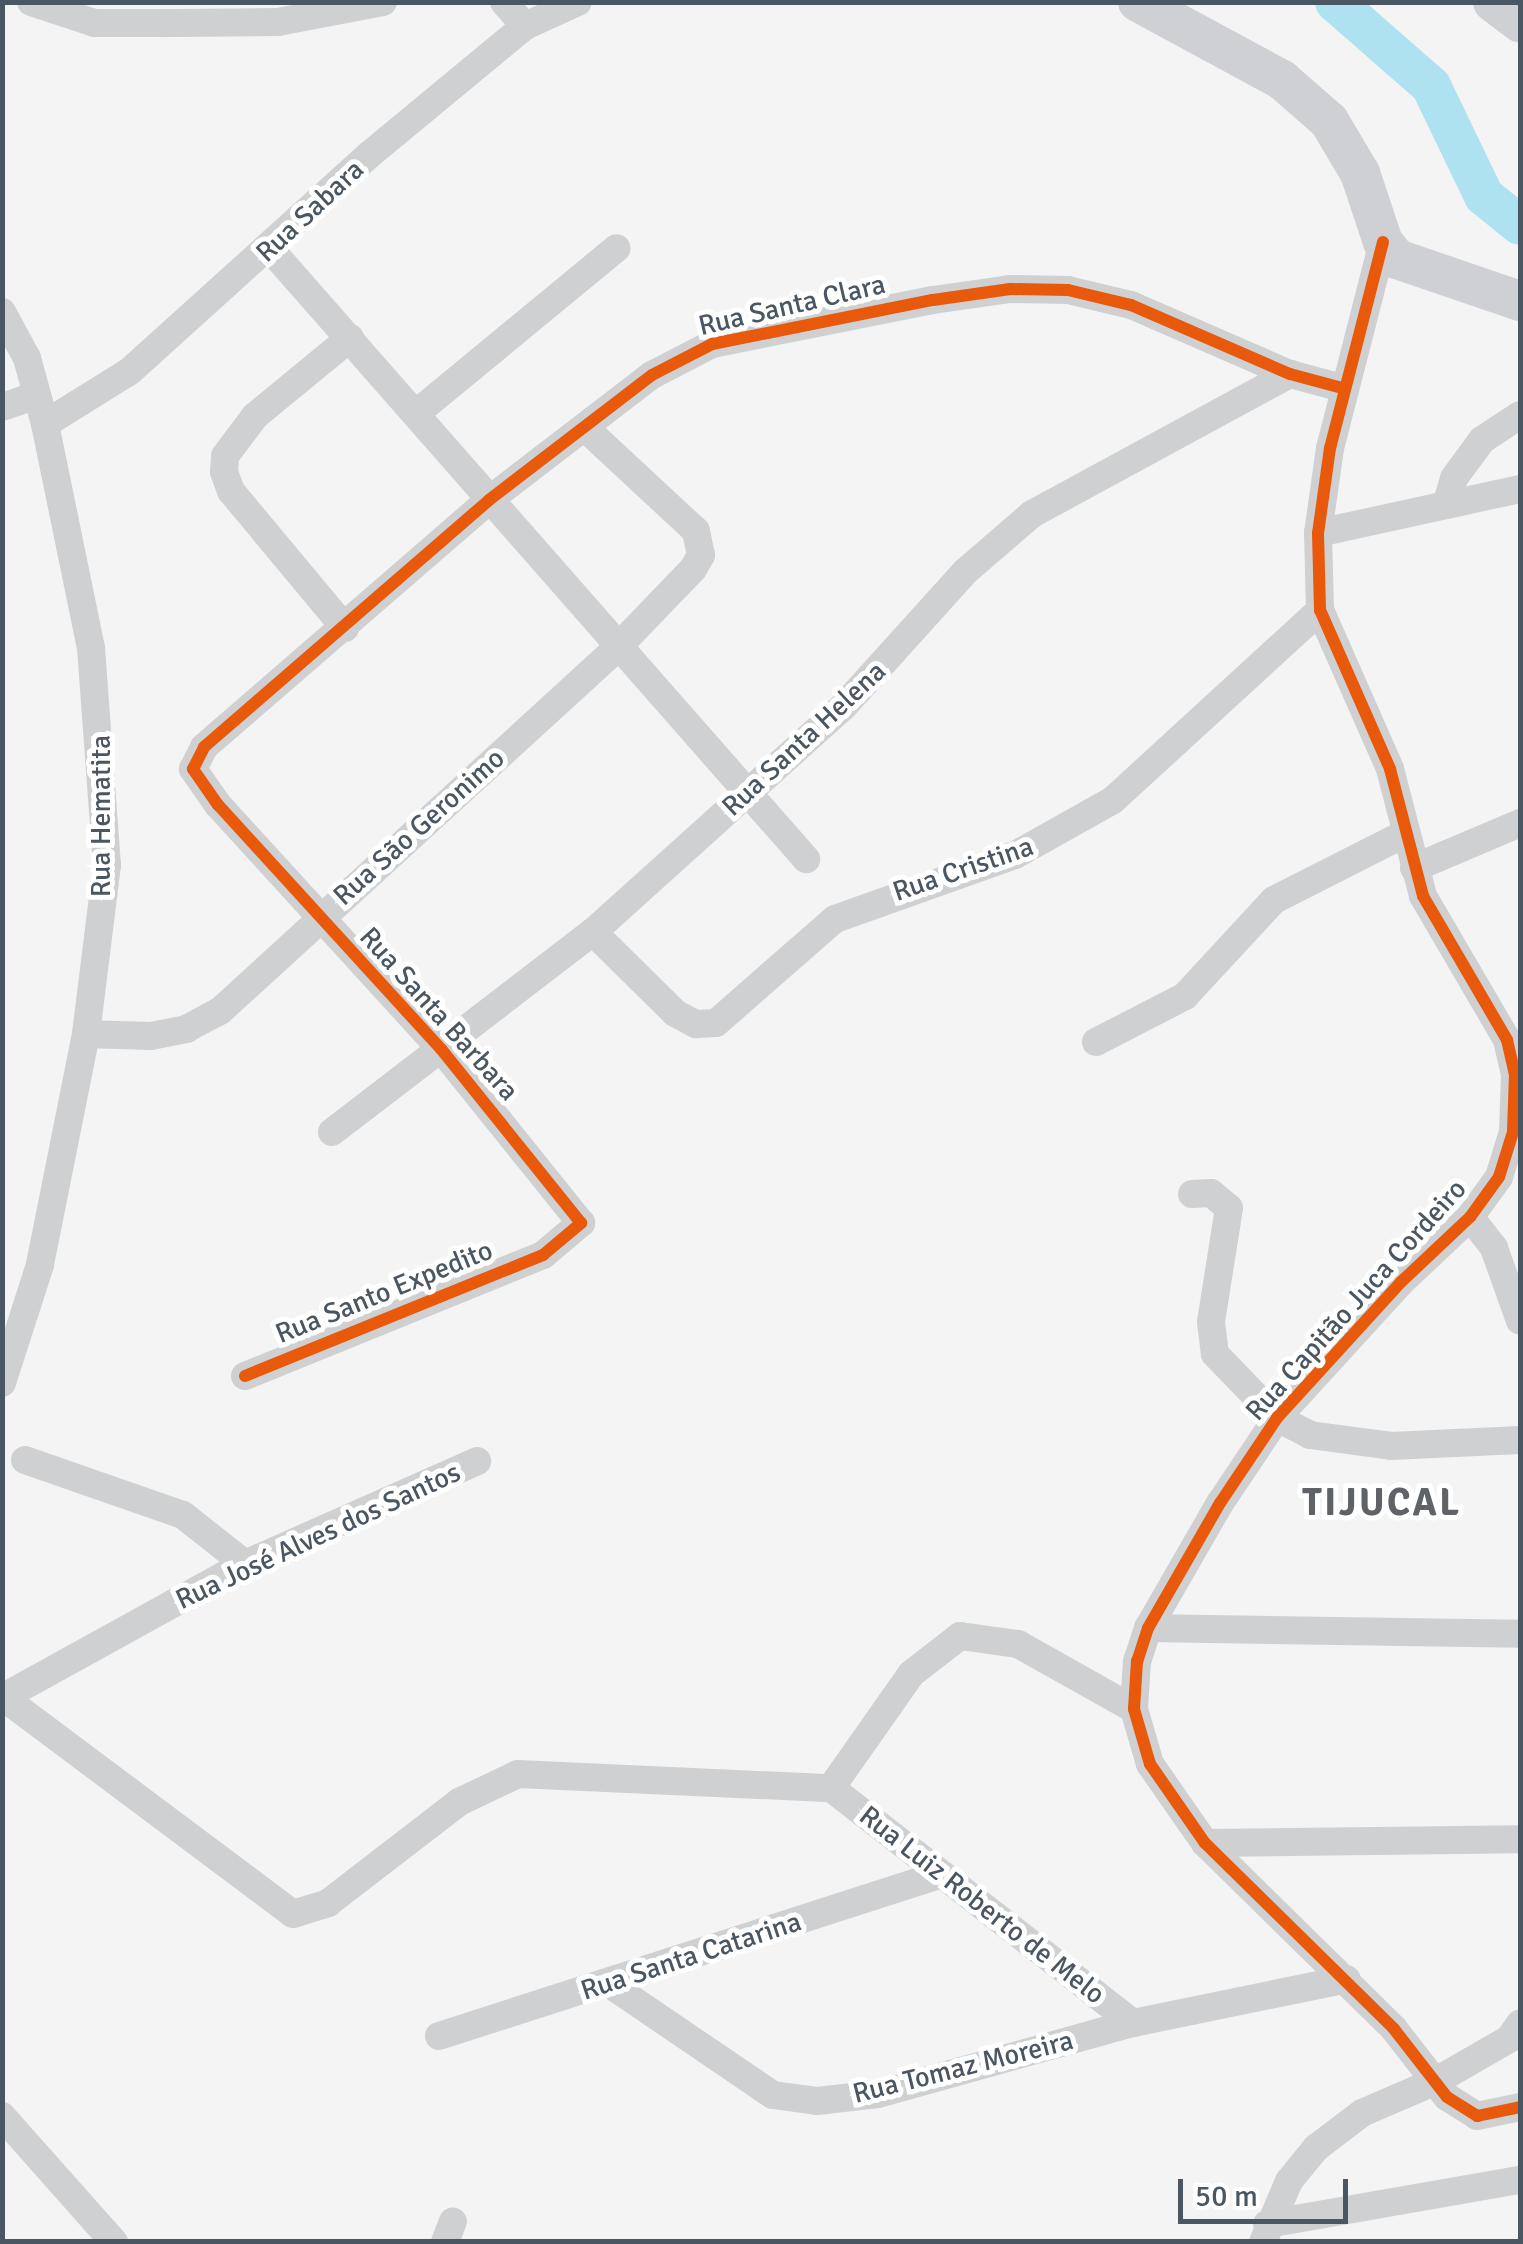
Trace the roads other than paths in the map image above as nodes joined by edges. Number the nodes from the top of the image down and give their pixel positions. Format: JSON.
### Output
{"nodes":[{"id":1,"x":31,"y":2,"type":"edge"},
{"id":2,"x":383,"y":2,"type":"edge"},
{"id":3,"x":504,"y":2,"type":"edge"},
{"id":4,"x":578,"y":2,"type":"edge"},
{"id":5,"x":1138,"y":2,"type":"edge"},
{"id":6,"x":1493,"y":2,"type":"edge"},
{"id":7,"x":1520,"y":22,"type":"edge"},
{"id":8,"x":525,"y":26,"type":"junction"},
{"id":9,"x":1384,"y":242,"type":"junction"},
{"id":10,"x":617,"y":248,"type":"dead end"},
{"id":11,"x":270,"y":250,"type":"junction"},
{"id":12,"x":1520,"y":301,"type":"edge"},
{"id":13,"x":2,"y":312,"type":"edge"},
{"id":14,"x":350,"y":338,"type":"junction"},
{"id":15,"x":1290,"y":374,"type":"junction"},
{"id":16,"x":1342,"y":388,"type":"junction"},
{"id":17,"x":36,"y":396,"type":"junction"},
{"id":18,"x":2,"y":407,"type":"edge"},
{"id":19,"x":418,"y":411,"type":"junction"},
{"id":20,"x":1520,"y":415,"type":"edge"},
{"id":21,"x":45,"y":424,"type":"junction"},
{"id":22,"x":585,"y":428,"type":"junction"},
{"id":23,"x":1520,"y":489,"type":"edge"},
{"id":24,"x":489,"y":500,"type":"junction"},
{"id":25,"x":1446,"y":505,"type":"junction"},
{"id":26,"x":1318,"y":533,"type":"junction"},
{"id":27,"x":1320,"y":610,"type":"junction"},
{"id":28,"x":345,"y":628,"type":"junction"},
{"id":29,"x":616,"y":649,"type":"junction"},
{"id":30,"x":747,"y":792,"type":"junction"},
{"id":31,"x":218,"y":805,"type":"joint"},
{"id":32,"x":1520,"y":824,"type":"edge"},
{"id":33,"x":1406,"y":833,"type":"junction"},
{"id":34,"x":806,"y":859,"type":"dead end"},
{"id":35,"x":1414,"y":868,"type":"junction"},
{"id":36,"x":318,"y":918,"type":"junction"},
{"id":37,"x":593,"y":932,"type":"junction"},
{"id":38,"x":86,"y":1034,"type":"junction"},
{"id":39,"x":1514,"y":1039,"type":"edge"},
{"id":40,"x":1096,"y":1042,"type":"dead end"},
{"id":41,"x":440,"y":1050,"type":"junction"},
{"id":42,"x":332,"y":1132,"type":"dead end"},
{"id":43,"x":1192,"y":1194,"type":"dead end"},
{"id":44,"x":1470,"y":1217,"type":"junction"},
{"id":45,"x":1507,"y":1246,"type":"edge"},
{"id":46,"x":542,"y":1255,"type":"joint"},
{"id":47,"x":1520,"y":1321,"type":"edge"},
{"id":48,"x":245,"y":1376,"type":"dead end"},
{"id":49,"x":2,"y":1383,"type":"edge"},
{"id":50,"x":1277,"y":1418,"type":"junction"},
{"id":51,"x":1520,"y":1440,"type":"edge"},
{"id":52,"x":25,"y":1460,"type":"dead end"},
{"id":53,"x":477,"y":1461,"type":"dead end"},
{"id":54,"x":244,"y":1564,"type":"junction"},
{"id":55,"x":1148,"y":1628,"type":"junction"},
{"id":56,"x":1520,"y":1634,"type":"edge"},
{"id":57,"x":3,"y":1698,"type":"edge"},
{"id":58,"x":1134,"y":1709,"type":"junction"},
{"id":59,"x":832,"y":1788,"type":"junction"},
{"id":60,"x":1520,"y":1838,"type":"edge"},
{"id":61,"x":1205,"y":1843,"type":"junction"},
{"id":62,"x":942,"y":1874,"type":"junction"},
{"id":63,"x":1347,"y":1979,"type":"junction"},
{"id":64,"x":608,"y":1983,"type":"junction"},
{"id":65,"x":1132,"y":2022,"type":"junction"},
{"id":66,"x":1520,"y":2023,"type":"edge"},
{"id":67,"x":439,"y":2036,"type":"dead end"},
{"id":68,"x":1436,"y":2082,"type":"junction"},
{"id":69,"x":1520,"y":2107,"type":"edge"},
{"id":70,"x":2,"y":2116,"type":"edge"},
{"id":71,"x":1520,"y":2180,"type":"edge"},
{"id":72,"x":1265,"y":2233,"type":"edge"},
{"id":73,"x":114,"y":2242,"type":"edge"}],
"edges":[{"from":1,"to":2,"type":"street"},
{"from":3,"to":8,"type":"street"},
{"from":4,"to":8,"type":"street","name":"Rua Sabara"},
{"from":5,"to":9,"type":"main road"},
{"from":6,"to":7,"type":"main road"},
{"from":8,"to":11,"type":"street","name":"Rua Sabara"},
{"from":9,"to":12,"type":"main road"},
{"from":9,"to":16,"type":"street","name":"Rua Capitão Juca Cordeiro"},
{"from":10,"to":19,"type":"street"},
{"from":11,"to":14,"type":"street"},
{"from":11,"to":21,"type":"street","name":"Rua Sabara"},
{"from":13,"to":17,"type":"street","name":"Rua Hematita"},
{"from":14,"to":19,"type":"street"},
{"from":14,"to":28,"type":"street"},
{"from":15,"to":16,"type":"street","name":"Rua Santa Clara"},
{"from":15,"to":22,"type":"street","name":"Rua Santa Clara"},
{"from":15,"to":30,"type":"street","name":"Rua Santa Helena"},
{"from":16,"to":26,"type":"street","name":"Rua Capitão Juca Cordeiro"},
{"from":17,"to":18,"type":"street"},
{"from":17,"to":21,"type":"street","name":"Rua Hematita"},
{"from":19,"to":24,"type":"street"},
{"from":20,"to":25,"type":"street"},
{"from":21,"to":38,"type":"street","name":"Rua Hematita"},
{"from":22,"to":24,"type":"street","name":"Rua Santa Clara"},
{"from":22,"to":29,"type":"street","name":"Rua São Geronimo"},
{"from":23,"to":25,"type":"street"},
{"from":24,"to":28,"type":"street","name":"Rua Santa Clara"},
{"from":24,"to":29,"type":"street"},
{"from":25,"to":26,"type":"street"},
{"from":26,"to":27,"type":"street","name":"Rua Capitão Juca Cordeiro"},
{"from":27,"to":33,"type":"street","name":"Rua Capitão Juca Cordeiro"},
{"from":27,"to":37,"type":"street","name":"Rua Cristina"},
{"from":28,"to":31,"type":"street","name":"Rua Santa Clara"},
{"from":29,"to":30,"type":"street"},
{"from":29,"to":36,"type":"street","name":"Rua São Geronimo"},
{"from":30,"to":34,"type":"street"},
{"from":30,"to":37,"type":"street","name":"Rua Santa Helena"},
{"from":31,"to":36,"type":"street","name":"Rua Santa Barbara"},
{"from":32,"to":35,"type":"street"},
{"from":33,"to":35,"type":"street","name":"Rua Capitão Juca Cordeiro"},
{"from":33,"to":40,"type":"street"},
{"from":35,"to":39,"type":"street","name":"Rua Capitão Juca Cordeiro"},
{"from":36,"to":38,"type":"street","name":"Rua São Geronimo"},
{"from":36,"to":41,"type":"street","name":"Rua Santa Barbara"},
{"from":37,"to":41,"type":"street","name":"Rua Santa Helena"},
{"from":38,"to":49,"type":"street","name":"Rua Hematita"},
{"from":39,"to":44,"type":"street","name":"Rua Capitão Juca Cordeiro"},
{"from":41,"to":42,"type":"street","name":"Rua Santa Helena"},
{"from":41,"to":46,"type":"street","name":"Rua Santa Barbara"},
{"from":43,"to":50,"type":"street"},
{"from":44,"to":45,"type":"street"},
{"from":44,"to":50,"type":"street","name":"Rua Capitão Juca Cordeiro"},
{"from":45,"to":47,"type":"street"},
{"from":46,"to":48,"type":"street","name":"Rua Santo Expedito"},
{"from":50,"to":51,"type":"street"},
{"from":50,"to":55,"type":"street","name":"Rua Capitão Juca Cordeiro"},
{"from":52,"to":54,"type":"street"},
{"from":53,"to":54,"type":"street","name":"Rua José Alves dos Santos"},
{"from":54,"to":57,"type":"street","name":"Rua José Alves dos Santos"},
{"from":55,"to":56,"type":"street"},
{"from":55,"to":58,"type":"street","name":"Rua Capitão Juca Cordeiro"},
{"from":57,"to":59,"type":"street"},
{"from":58,"to":59,"type":"street"},
{"from":58,"to":61,"type":"street","name":"Rua Capitão Juca Cordeiro"},
{"from":59,"to":62,"type":"street","name":"Rua Luiz Roberto de Melo"},
{"from":60,"to":61,"type":"street"},
{"from":61,"to":63,"type":"street","name":"Rua Capitão Juca Cordeiro"},
{"from":62,"to":64,"type":"street","name":"Rua Santa Catarina"},
{"from":62,"to":65,"type":"street","name":"Rua Luiz Roberto de Melo"},
{"from":63,"to":65,"type":"street","name":"Rua Tomaz Moreira"},
{"from":63,"to":68,"type":"street","name":"Rua Capitão Juca Cordeiro"},
{"from":64,"to":65,"type":"street","name":"Rua Tomaz Moreira"},
{"from":64,"to":67,"type":"street","name":"Rua Santa Catarina"},
{"from":66,"to":68,"type":"street"},
{"from":68,"to":69,"type":"street","name":"Rua Capitão Juca Cordeiro"},
{"from":68,"to":72,"type":"street"},
{"from":70,"to":73,"type":"street"},
{"from":71,"to":72,"type":"street"}]}
